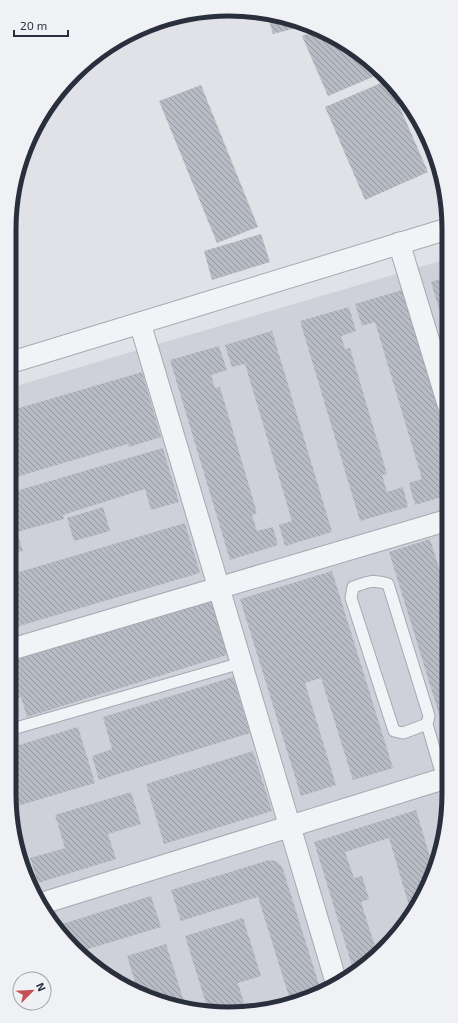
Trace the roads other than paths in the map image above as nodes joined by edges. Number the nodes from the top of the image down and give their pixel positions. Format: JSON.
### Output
{"nodes":[{"id":1,"x":442,"y":230,"type":"edge"},
{"id":2,"x":399,"y":243,"type":"junction"},
{"id":3,"x":140,"y":322,"type":"junction"},
{"id":4,"x":16,"y":361,"type":"edge"},
{"id":5,"x":442,"y":384,"type":"edge"},
{"id":6,"x":442,"y":522,"type":"edge"},
{"id":7,"x":219,"y":588,"type":"junction"},
{"id":8,"x":16,"y":648,"type":"edge"},
{"id":9,"x":241,"y":662,"type":"junction"},
{"id":10,"x":427,"y":724,"type":"junction"},
{"id":11,"x":16,"y":728,"type":"edge"},
{"id":12,"x":442,"y":767,"type":"edge"},
{"id":13,"x":442,"y":779,"type":"edge"},
{"id":14,"x":290,"y":826,"type":"junction"},
{"id":15,"x":46,"y":902,"type":"edge"},
{"id":16,"x":335,"y":978,"type":"edge"}],
"edges":[{"from":1,"to":2,"type":"street"},
{"from":2,"to":3,"type":"street"},
{"from":2,"to":5,"type":"street"},
{"from":3,"to":4,"type":"street"},
{"from":3,"to":7,"type":"street"},
{"from":6,"to":7,"type":"street"},
{"from":7,"to":8,"type":"street"},
{"from":7,"to":9,"type":"street"},
{"from":9,"to":11,"type":"lane"},
{"from":9,"to":14,"type":"street"},
{"from":10,"to":10,"type":"lane"},
{"from":10,"to":12,"type":"lane"},
{"from":13,"to":14,"type":"street"},
{"from":14,"to":15,"type":"street"},
{"from":14,"to":16,"type":"street"}]}
